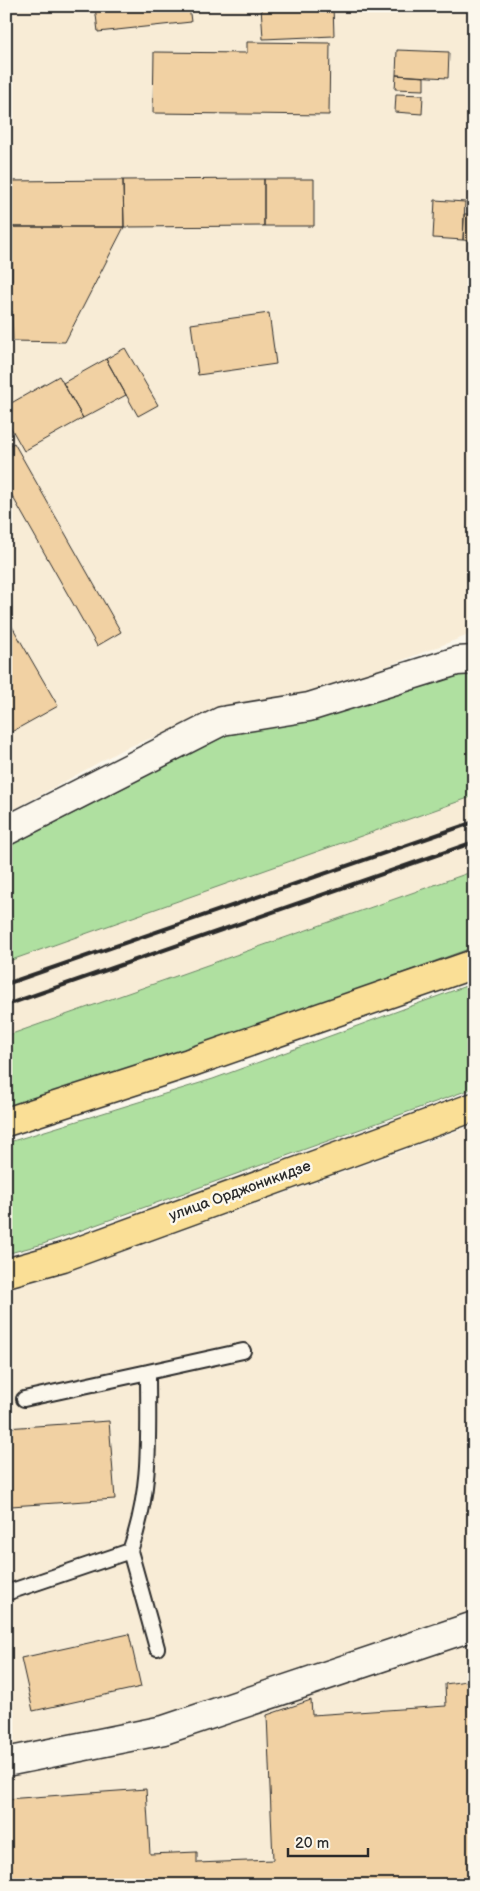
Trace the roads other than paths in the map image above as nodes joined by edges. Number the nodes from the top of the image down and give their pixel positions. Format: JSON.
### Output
{"nodes":[{"id":1,"x":474,"y":660,"type":"edge"},
{"id":2,"x":6,"y":830,"type":"edge"},
{"id":3,"x":474,"y":964,"type":"edge"},
{"id":4,"x":474,"y":1107,"type":"edge"},
{"id":5,"x":6,"y":1122,"type":"edge"},
{"id":6,"x":6,"y":1273,"type":"edge"},
{"id":7,"x":243,"y":1351,"type":"dead end"},
{"id":8,"x":148,"y":1372,"type":"junction"},
{"id":9,"x":24,"y":1399,"type":"dead end"},
{"id":10,"x":130,"y":1551,"type":"junction"},
{"id":11,"x":6,"y":1593,"type":"edge"},
{"id":12,"x":474,"y":1626,"type":"edge"},
{"id":13,"x":157,"y":1648,"type":"dead end"},
{"id":14,"x":6,"y":1762,"type":"edge"}],
"edges":[{"from":1,"to":2,"type":"street"},
{"from":3,"to":5,"type":"main road"},
{"from":4,"to":6,"type":"main road","name":"улица Орджоникидзе"},
{"from":7,"to":8,"type":"lane"},
{"from":8,"to":9,"type":"lane"},
{"from":8,"to":10,"type":"lane"},
{"from":10,"to":11,"type":"lane"},
{"from":10,"to":13,"type":"lane"},
{"from":12,"to":14,"type":"street"}]}
